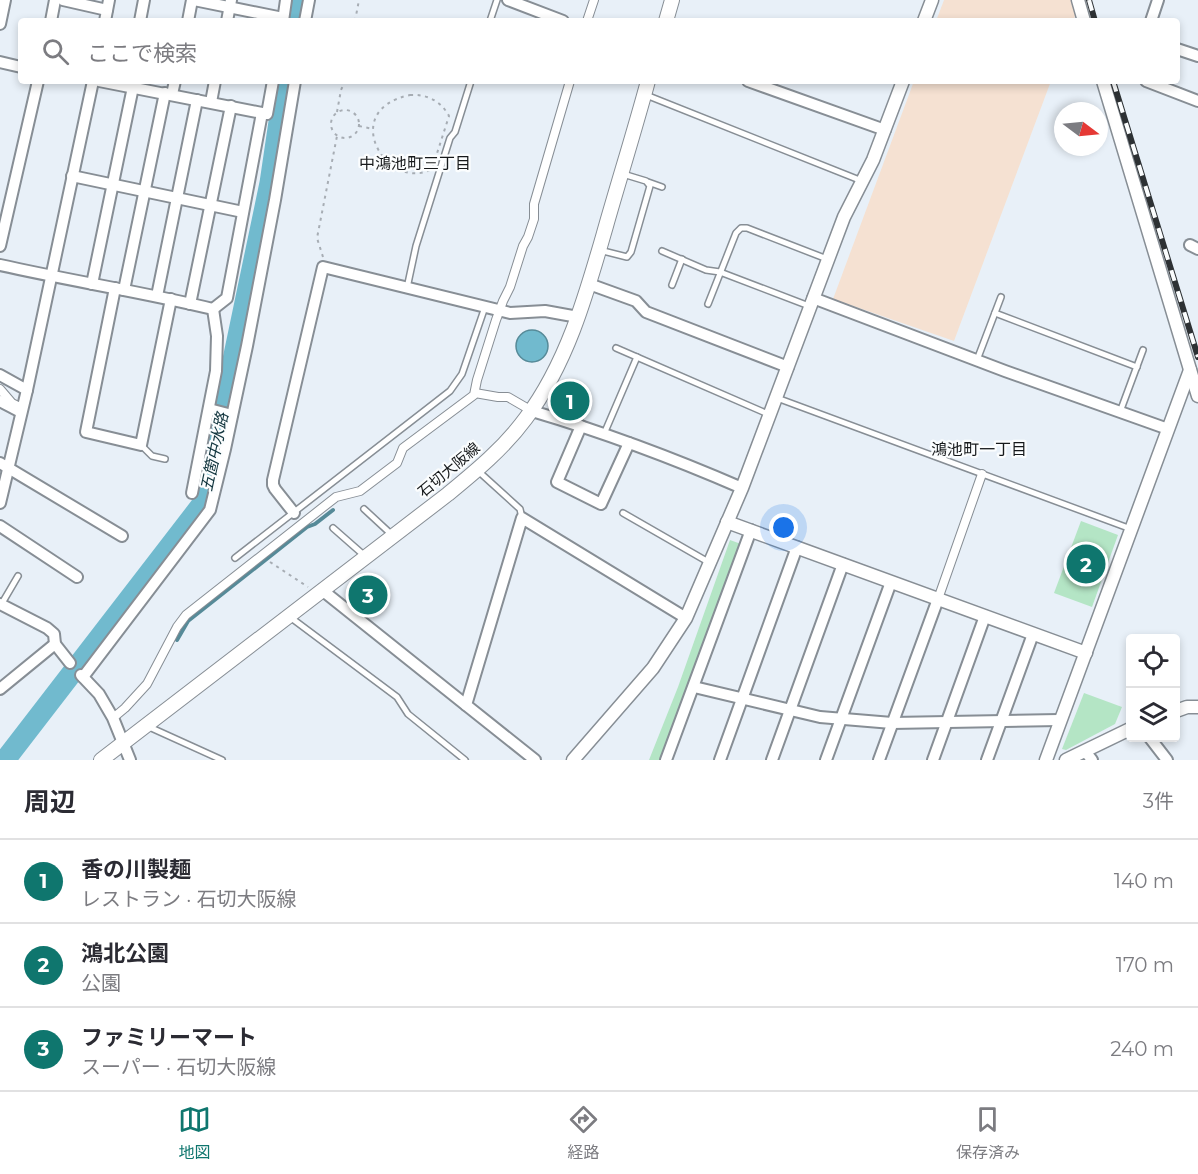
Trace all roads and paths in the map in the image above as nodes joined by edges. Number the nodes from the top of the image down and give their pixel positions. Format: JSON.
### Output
{"nodes":[{"id":1,"x":5,"y":0,"type":"edge"},
{"id":2,"x":55,"y":0,"type":"edge"},
{"id":3,"x":63,"y":0,"type":"edge"},
{"id":4,"x":144,"y":0,"type":"edge"},
{"id":5,"x":193,"y":0,"type":"edge"},
{"id":6,"x":286,"y":0,"type":"edge"},
{"id":7,"x":309,"y":0,"type":"edge"},
{"id":8,"x":359,"y":0,"type":"edge"},
{"id":9,"x":497,"y":0,"type":"edge"},
{"id":10,"x":508,"y":0,"type":"edge"},
{"id":11,"x":594,"y":0,"type":"edge"},
{"id":12,"x":672,"y":0,"type":"edge"},
{"id":13,"x":932,"y":0,"type":"edge"},
{"id":14,"x":1078,"y":0,"type":"edge"},
{"id":15,"x":1158,"y":0,"type":"edge"},
{"id":16,"x":230,"y":4,"type":"edge"},
{"id":17,"x":107,"y":10,"type":"edge"},
{"id":18,"x":52,"y":18,"type":"edge"},
{"id":19,"x":141,"y":18,"type":"edge"},
{"id":20,"x":189,"y":18,"type":"edge"},
{"id":21,"x":279,"y":18,"type":"edge"},
{"id":22,"x":283,"y":18,"type":"edge"},
{"id":23,"x":306,"y":18,"type":"edge"},
{"id":24,"x":356,"y":18,"type":"edge"},
{"id":25,"x":491,"y":18,"type":"edge"},
{"id":26,"x":555,"y":18,"type":"edge"},
{"id":27,"x":588,"y":18,"type":"edge"},
{"id":28,"x":667,"y":18,"type":"edge"},
{"id":29,"x":925,"y":18,"type":"edge"},
{"id":30,"x":1083,"y":18,"type":"edge"},
{"id":31,"x":1152,"y":18,"type":"edge"},
{"id":32,"x":0,"y":24,"type":"edge"},
{"id":33,"x":1180,"y":50,"type":"edge"},
{"id":34,"x":1198,"y":57,"type":"edge"},
{"id":35,"x":0,"y":62,"type":"edge"},
{"id":36,"x":18,"y":66,"type":"edge"},
{"id":37,"x":37,"y":84,"type":"edge"},
{"id":38,"x":92,"y":84,"type":"edge"},
{"id":39,"x":173,"y":84,"type":"edge"},
{"id":40,"x":214,"y":84,"type":"edge"},
{"id":41,"x":272,"y":84,"type":"edge"},
{"id":42,"x":294,"y":84,"type":"edge"},
{"id":43,"x":344,"y":84,"type":"edge"},
{"id":44,"x":470,"y":84,"type":"edge"},
{"id":45,"x":569,"y":84,"type":"edge"},
{"id":46,"x":756,"y":84,"type":"edge"},
{"id":47,"x":902,"y":84,"type":"edge"},
{"id":48,"x":1104,"y":84,"type":"edge"},
{"id":49,"x":1153,"y":84,"type":"edge"},
{"id":50,"x":129,"y":85,"type":"edge"},
{"id":51,"x":646,"y":88,"type":"edge"},
{"id":52,"x":168,"y":94,"type":"junction"},
{"id":53,"x":197,"y":100,"type":"junction"},
{"id":54,"x":211,"y":102,"type":"junction"},
{"id":55,"x":1198,"y":102,"type":"edge"},
{"id":56,"x":231,"y":106,"type":"junction"},
{"id":57,"x":337,"y":112,"type":"junction"},
{"id":58,"x":262,"y":113,"type":"junction"},
{"id":59,"x":358,"y":126,"type":"junction"},
{"id":60,"x":373,"y":129,"type":"junction"},
{"id":61,"x":885,"y":130,"type":"junction"},
{"id":62,"x":338,"y":136,"type":"junction"},
{"id":63,"x":621,"y":174,"type":"junction"},
{"id":64,"x":72,"y":176,"type":"junction"},
{"id":65,"x":646,"y":181,"type":"junction"},
{"id":66,"x":862,"y":181,"type":"junction"},
{"id":67,"x":112,"y":183,"type":"junction"},
{"id":68,"x":662,"y":187,"type":"dead end"},
{"id":69,"x":145,"y":191,"type":"junction"},
{"id":70,"x":178,"y":198,"type":"junction"},
{"id":71,"x":210,"y":205,"type":"junction"},
{"id":72,"x":243,"y":212,"type":"junction"},
{"id":73,"x":0,"y":246,"type":"edge"},
{"id":74,"x":599,"y":250,"type":"junction"},
{"id":75,"x":663,"y":251,"type":"dead end"},
{"id":76,"x":682,"y":259,"type":"junction"},
{"id":77,"x":827,"y":259,"type":"junction"},
{"id":78,"x":0,"y":265,"type":"edge"},
{"id":79,"x":323,"y":267,"type":"junction"},
{"id":80,"x":720,"y":272,"type":"junction"},
{"id":81,"x":51,"y":277,"type":"junction"},
{"id":82,"x":92,"y":284,"type":"junction"},
{"id":83,"x":589,"y":284,"type":"junction"},
{"id":84,"x":672,"y":285,"type":"dead end"},
{"id":85,"x":407,"y":288,"type":"junction"},
{"id":86,"x":120,"y":289,"type":"junction"},
{"id":87,"x":157,"y":296,"type":"junction"},
{"id":88,"x":1001,"y":297,"type":"dead end"},
{"id":89,"x":171,"y":299,"type":"junction"},
{"id":90,"x":811,"y":302,"type":"junction"},
{"id":91,"x":190,"y":304,"type":"junction"},
{"id":92,"x":708,"y":304,"type":"dead end"},
{"id":93,"x":485,"y":307,"type":"junction"},
{"id":94,"x":213,"y":309,"type":"junction"},
{"id":95,"x":500,"y":310,"type":"junction"},
{"id":96,"x":995,"y":313,"type":"junction"},
{"id":97,"x":578,"y":317,"type":"junction"},
{"id":98,"x":615,"y":348,"type":"dead end"},
{"id":99,"x":1143,"y":350,"type":"dead end"},
{"id":100,"x":637,"y":357,"type":"junction"},
{"id":101,"x":977,"y":360,"type":"junction"},
{"id":102,"x":788,"y":367,"type":"junction"},
{"id":103,"x":1137,"y":367,"type":"junction"},
{"id":104,"x":1190,"y":370,"type":"junction"},
{"id":105,"x":0,"y":375,"type":"edge"},
{"id":106,"x":0,"y":389,"type":"edge"},
{"id":107,"x":27,"y":390,"type":"junction"},
{"id":108,"x":475,"y":393,"type":"junction"},
{"id":109,"x":1198,"y":396,"type":"edge"},
{"id":110,"x":775,"y":398,"type":"junction"},
{"id":111,"x":0,"y":401,"type":"edge"},
{"id":112,"x":209,"y":409,"type":"junction"},
{"id":113,"x":22,"y":411,"type":"junction"},
{"id":114,"x":532,"y":411,"type":"junction"},
{"id":115,"x":1120,"y":412,"type":"junction"},
{"id":116,"x":232,"y":415,"type":"junction"},
{"id":117,"x":769,"y":415,"type":"junction"},
{"id":118,"x":582,"y":426,"type":"junction"},
{"id":119,"x":1168,"y":429,"type":"junction"},
{"id":120,"x":604,"y":434,"type":"junction"},
{"id":121,"x":629,"y":444,"type":"junction"},
{"id":122,"x":141,"y":445,"type":"junction"},
{"id":123,"x":165,"y":459,"type":"dead end"},
{"id":124,"x":4,"y":466,"type":"edge"},
{"id":125,"x":477,"y":470,"type":"junction"},
{"id":126,"x":982,"y":474,"type":"junction"},
{"id":127,"x":742,"y":488,"type":"junction"},
{"id":128,"x":192,"y":493,"type":"dead end"},
{"id":129,"x":0,"y":503,"type":"edge"},
{"id":130,"x":364,"y":509,"type":"dead end"},
{"id":131,"x":294,"y":513,"type":"junction"},
{"id":132,"x":623,"y":513,"type":"dead end"},
{"id":133,"x":522,"y":518,"type":"junction"},
{"id":134,"x":727,"y":522,"type":"junction"},
{"id":135,"x":0,"y":526,"type":"edge"},
{"id":136,"x":333,"y":528,"type":"dead end"},
{"id":137,"x":1132,"y":529,"type":"junction"},
{"id":138,"x":751,"y":530,"type":"junction"},
{"id":139,"x":122,"y":536,"type":"dead end"},
{"id":140,"x":393,"y":536,"type":"junction"},
{"id":141,"x":797,"y":547,"type":"junction"},
{"id":142,"x":366,"y":557,"type":"junction"},
{"id":143,"x":234,"y":558,"type":"dead end"},
{"id":144,"x":710,"y":563,"type":"junction"},
{"id":145,"x":273,"y":564,"type":"dead end"},
{"id":146,"x":843,"y":564,"type":"junction"},
{"id":147,"x":18,"y":576,"type":"dead end"},
{"id":148,"x":77,"y":577,"type":"dead end"},
{"id":149,"x":891,"y":582,"type":"junction"},
{"id":150,"x":320,"y":592,"type":"junction"},
{"id":151,"x":939,"y":599,"type":"junction"},
{"id":152,"x":1,"y":604,"type":"edge"},
{"id":153,"x":288,"y":616,"type":"junction"},
{"id":154,"x":985,"y":616,"type":"junction"},
{"id":155,"x":686,"y":618,"type":"junction"},
{"id":156,"x":1033,"y":634,"type":"junction"},
{"id":157,"x":55,"y":644,"type":"junction"},
{"id":158,"x":1086,"y":653,"type":"junction"},
{"id":159,"x":70,"y":663,"type":"dead end"},
{"id":160,"x":694,"y":687,"type":"junction"},
{"id":161,"x":0,"y":689,"type":"edge"},
{"id":162,"x":742,"y":698,"type":"junction"},
{"id":163,"x":466,"y":705,"type":"junction"},
{"id":164,"x":1198,"y":707,"type":"edge"},
{"id":165,"x":790,"y":710,"type":"junction"},
{"id":166,"x":1180,"y":710,"type":"edge"},
{"id":167,"x":113,"y":718,"type":"junction"},
{"id":168,"x":840,"y":718,"type":"junction"},
{"id":169,"x":1059,"y":720,"type":"junction"},
{"id":170,"x":1001,"y":721,"type":"junction"},
{"id":171,"x":946,"y":722,"type":"junction"},
{"id":172,"x":892,"y":723,"type":"junction"},
{"id":173,"x":146,"y":726,"type":"junction"},
{"id":174,"x":1126,"y":732,"type":"edge"},
{"id":175,"x":1153,"y":742,"type":"edge"},
{"id":176,"x":123,"y":743,"type":"junction"},
{"id":177,"x":1089,"y":756,"type":"edge"},
{"id":178,"x":101,"y":760,"type":"edge"},
{"id":179,"x":130,"y":760,"type":"edge"},
{"id":180,"x":222,"y":760,"type":"edge"},
{"id":181,"x":465,"y":760,"type":"edge"},
{"id":182,"x":536,"y":760,"type":"edge"},
{"id":183,"x":573,"y":760,"type":"edge"},
{"id":184,"x":666,"y":760,"type":"edge"},
{"id":185,"x":720,"y":760,"type":"edge"},
{"id":186,"x":772,"y":760,"type":"edge"},
{"id":187,"x":826,"y":760,"type":"edge"},
{"id":188,"x":879,"y":760,"type":"edge"},
{"id":189,"x":933,"y":760,"type":"edge"},
{"id":190,"x":987,"y":760,"type":"edge"},
{"id":191,"x":1046,"y":760,"type":"edge"},
{"id":192,"x":1066,"y":760,"type":"edge"},
{"id":193,"x":1167,"y":760,"type":"edge"}],
"edges":[{"from":1,"to":32,"type":"street"},
{"from":2,"to":18,"type":"street"},
{"from":3,"to":17,"type":"street"},
{"from":4,"to":19,"type":"street"},
{"from":5,"to":16,"type":"street"},
{"from":5,"to":20,"type":"street"},
{"from":6,"to":22,"type":"street"},
{"from":7,"to":23,"type":"street"},
{"from":8,"to":24,"type":"path"},
{"from":9,"to":25,"type":"lane"},
{"from":10,"to":26,"type":"street"},
{"from":11,"to":27,"type":"street"},
{"from":12,"to":28,"type":"main road"},
{"from":13,"to":29,"type":"street"},
{"from":14,"to":30,"type":"street"},
{"from":15,"to":31,"type":"street"},
{"from":16,"to":21,"type":"street"},
{"from":33,"to":34,"type":"street"},
{"from":35,"to":36,"type":"street"},
{"from":37,"to":73,"type":"street"},
{"from":38,"to":64,"type":"street"},
{"from":39,"to":52,"type":"street"},
{"from":40,"to":54,"type":"street"},
{"from":41,"to":58,"type":"street"},
{"from":42,"to":116,"type":"street"},
{"from":43,"to":57,"type":"path"},
{"from":44,"to":85,"type":"lane"},
{"from":45,"to":95,"type":"street"},
{"from":46,"to":61,"type":"street"},
{"from":47,"to":61,"type":"street"},
{"from":48,"to":104,"type":"street"},
{"from":49,"to":55,"type":"street"},
{"from":50,"to":52,"type":"street"},
{"from":50,"to":67,"type":"street"},
{"from":51,"to":63,"type":"main road","name":"石切大阪線"},
{"from":51,"to":66,"type":"lane"},
{"from":52,"to":53,"type":"street"},
{"from":52,"to":69,"type":"street"},
{"from":53,"to":54,"type":"street"},
{"from":53,"to":70,"type":"street"},
{"from":54,"to":56,"type":"street"},
{"from":56,"to":58,"type":"street"},
{"from":56,"to":71,"type":"street"},
{"from":57,"to":59,"type":"path"},
{"from":57,"to":62,"type":"path"},
{"from":58,"to":72,"type":"street"},
{"from":59,"to":60,"type":"path"},
{"from":59,"to":62,"type":"path"},
{"from":60,"to":60,"type":"path"},
{"from":61,"to":66,"type":"street"},
{"from":62,"to":79,"type":"path"},
{"from":63,"to":65,"type":"lane"},
{"from":63,"to":74,"type":"main road","name":"石切大阪線"},
{"from":64,"to":67,"type":"street"},
{"from":64,"to":81,"type":"street"},
{"from":65,"to":68,"type":"lane"},
{"from":65,"to":74,"type":"lane"},
{"from":66,"to":77,"type":"street"},
{"from":67,"to":69,"type":"street"},
{"from":67,"to":82,"type":"street"},
{"from":69,"to":70,"type":"street"},
{"from":69,"to":86,"type":"street"},
{"from":70,"to":71,"type":"street"},
{"from":70,"to":87,"type":"street"},
{"from":71,"to":72,"type":"street"},
{"from":71,"to":91,"type":"street"},
{"from":72,"to":94,"type":"street"},
{"from":74,"to":83,"type":"main road","name":"石切大阪線"},
{"from":75,"to":76,"type":"lane"},
{"from":76,"to":80,"type":"lane"},
{"from":76,"to":84,"type":"lane"},
{"from":77,"to":80,"type":"lane"},
{"from":77,"to":90,"type":"street"},
{"from":78,"to":81,"type":"street"},
{"from":79,"to":85,"type":"street"},
{"from":79,"to":131,"type":"street"},
{"from":80,"to":90,"type":"lane"},
{"from":80,"to":92,"type":"lane"},
{"from":81,"to":82,"type":"street"},
{"from":81,"to":107,"type":"street"},
{"from":82,"to":86,"type":"street"},
{"from":83,"to":97,"type":"main road","name":"石切大阪線"},
{"from":83,"to":102,"type":"street"},
{"from":85,"to":93,"type":"street"},
{"from":86,"to":87,"type":"street"},
{"from":86,"to":122,"type":"street"},
{"from":87,"to":89,"type":"street"},
{"from":88,"to":96,"type":"lane"},
{"from":89,"to":91,"type":"street"},
{"from":89,"to":122,"type":"street"},
{"from":90,"to":101,"type":"street"},
{"from":90,"to":102,"type":"street"},
{"from":91,"to":94,"type":"street"},
{"from":93,"to":95,"type":"street"},
{"from":93,"to":131,"type":"lane"},
{"from":94,"to":112,"type":"street"},
{"from":95,"to":97,"type":"street"},
{"from":95,"to":108,"type":"street"},
{"from":96,"to":101,"type":"lane"},
{"from":96,"to":103,"type":"lane"},
{"from":97,"to":114,"type":"main road","name":"石切大阪線"},
{"from":98,"to":100,"type":"lane"},
{"from":99,"to":103,"type":"lane"},
{"from":100,"to":117,"type":"lane"},
{"from":100,"to":120,"type":"lane"},
{"from":101,"to":115,"type":"street"},
{"from":102,"to":110,"type":"street"},
{"from":103,"to":115,"type":"lane"},
{"from":104,"to":109,"type":"street"},
{"from":104,"to":119,"type":"street"},
{"from":105,"to":107,"type":"street"},
{"from":106,"to":113,"type":"street"},
{"from":107,"to":113,"type":"street"},
{"from":108,"to":114,"type":"street"},
{"from":108,"to":167,"type":"street"},
{"from":110,"to":117,"type":"street"},
{"from":110,"to":126,"type":"lane"},
{"from":111,"to":113,"type":"street"},
{"from":112,"to":116,"type":"street"},
{"from":112,"to":128,"type":"street"},
{"from":113,"to":124,"type":"street"},
{"from":114,"to":118,"type":"street"},
{"from":114,"to":125,"type":"main road","name":"石切大阪線"},
{"from":115,"to":119,"type":"street"},
{"from":116,"to":167,"type":"street"},
{"from":117,"to":127,"type":"street"},
{"from":118,"to":120,"type":"street"},
{"from":118,"to":121,"type":"street"},
{"from":119,"to":137,"type":"street"},
{"from":120,"to":121,"type":"street"},
{"from":121,"to":127,"type":"street"},
{"from":122,"to":123,"type":"lane"},
{"from":124,"to":129,"type":"street"},
{"from":124,"to":139,"type":"street"},
{"from":125,"to":133,"type":"lane"},
{"from":125,"to":140,"type":"main road","name":"石切大阪線"},
{"from":126,"to":137,"type":"lane"},
{"from":126,"to":151,"type":"street"},
{"from":127,"to":134,"type":"street"},
{"from":130,"to":140,"type":"lane"},
{"from":131,"to":143,"type":"lane"},
{"from":132,"to":144,"type":"lane"},
{"from":133,"to":155,"type":"street"},
{"from":133,"to":163,"type":"street"},
{"from":134,"to":138,"type":"street"},
{"from":134,"to":144,"type":"street"},
{"from":135,"to":148,"type":"street"},
{"from":136,"to":142,"type":"lane"},
{"from":137,"to":158,"type":"street"},
{"from":138,"to":141,"type":"street"},
{"from":138,"to":160,"type":"street"},
{"from":140,"to":142,"type":"main road","name":"石切大阪線"},
{"from":141,"to":146,"type":"street"},
{"from":141,"to":162,"type":"street"},
{"from":142,"to":150,"type":"main road","name":"石切大阪線"},
{"from":144,"to":155,"type":"street"},
{"from":145,"to":150,"type":"path"},
{"from":146,"to":149,"type":"street"},
{"from":146,"to":165,"type":"street"},
{"from":147,"to":152,"type":"lane"},
{"from":149,"to":151,"type":"street"},
{"from":149,"to":168,"type":"street"},
{"from":150,"to":153,"type":"main road","name":"石切大阪線"},
{"from":150,"to":163,"type":"street"},
{"from":151,"to":154,"type":"street"},
{"from":151,"to":172,"type":"street"},
{"from":152,"to":157,"type":"street"},
{"from":153,"to":173,"type":"main road","name":"石切大阪線"},
{"from":153,"to":181,"type":"lane"},
{"from":154,"to":156,"type":"street"},
{"from":154,"to":171,"type":"street"},
{"from":155,"to":183,"type":"street"},
{"from":156,"to":158,"type":"street"},
{"from":156,"to":170,"type":"street"},
{"from":157,"to":159,"type":"street"},
{"from":157,"to":161,"type":"street"},
{"from":158,"to":169,"type":"street"},
{"from":160,"to":162,"type":"street"},
{"from":160,"to":184,"type":"street"},
{"from":162,"to":165,"type":"street"},
{"from":162,"to":185,"type":"street"},
{"from":163,"to":182,"type":"street"},
{"from":164,"to":166,"type":"street"},
{"from":165,"to":168,"type":"street"},
{"from":165,"to":186,"type":"street"},
{"from":167,"to":176,"type":"street"},
{"from":168,"to":172,"type":"street"},
{"from":168,"to":187,"type":"street"},
{"from":169,"to":170,"type":"street"},
{"from":169,"to":191,"type":"street"},
{"from":170,"to":171,"type":"street"},
{"from":170,"to":190,"type":"street"},
{"from":171,"to":172,"type":"street"},
{"from":171,"to":189,"type":"street"},
{"from":172,"to":188,"type":"street"},
{"from":173,"to":176,"type":"main road","name":"石切大阪線"},
{"from":173,"to":180,"type":"lane"},
{"from":174,"to":177,"type":"street"},
{"from":175,"to":193,"type":"street"},
{"from":176,"to":178,"type":"main road","name":"石切大阪線"},
{"from":176,"to":179,"type":"street"},
{"from":177,"to":192,"type":"street"}]}
